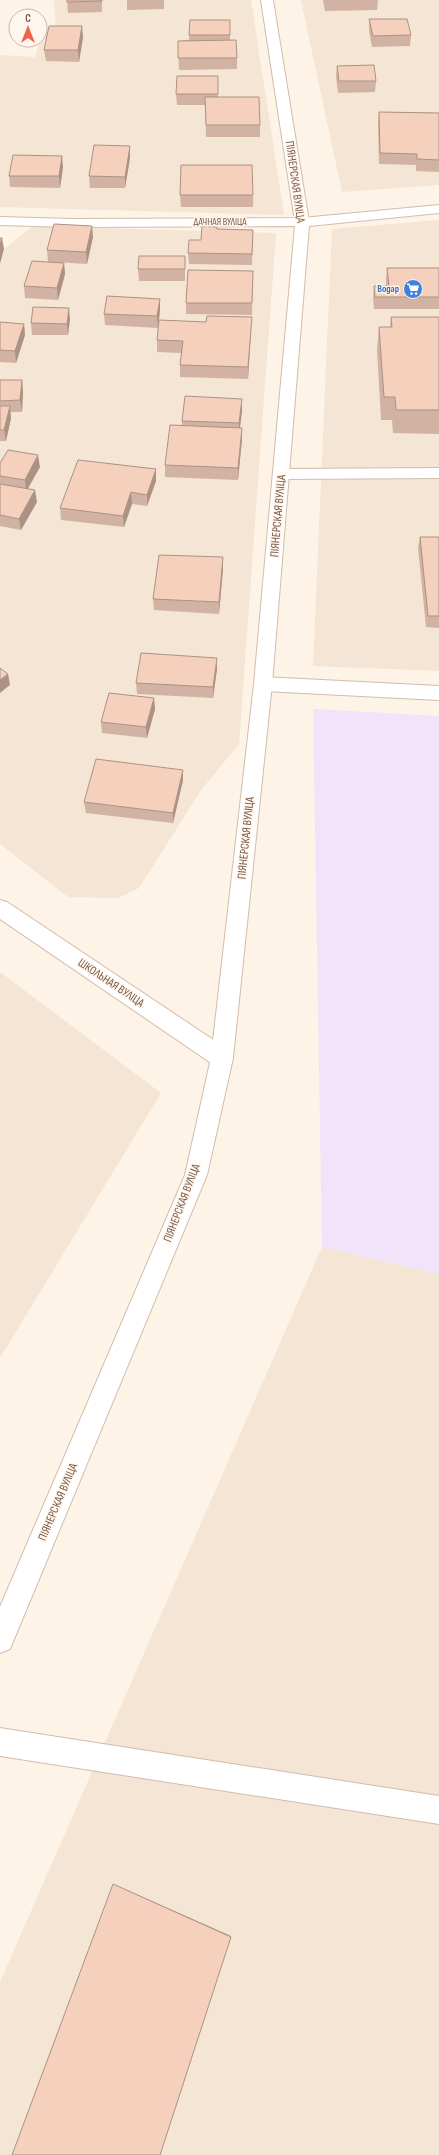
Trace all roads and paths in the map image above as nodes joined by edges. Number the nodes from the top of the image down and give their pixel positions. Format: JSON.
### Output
{"nodes":[{"id":1,"x":267,"y":0,"type":"edge"},
{"id":2,"x":439,"y":209,"type":"edge"},
{"id":3,"x":0,"y":220,"type":"edge"},
{"id":4,"x":302,"y":222,"type":"junction"},
{"id":5,"x":439,"y":473,"type":"edge"},
{"id":6,"x":282,"y":474,"type":"junction"},
{"id":7,"x":263,"y":684,"type":"junction"},
{"id":8,"x":439,"y":693,"type":"edge"},
{"id":9,"x":0,"y":908,"type":"edge"},
{"id":10,"x":222,"y":1058,"type":"junction"},
{"id":11,"x":0,"y":1638,"type":"edge"},
{"id":12,"x":0,"y":1742,"type":"edge"},
{"id":13,"x":439,"y":1810,"type":"edge"}],
"edges":[{"from":1,"to":4,"type":"street","name":"ПІЯНЕРСКАЯ ВУЛІЦА"},
{"from":2,"to":4,"type":"street","name":"ДАЧНАЯ ВУЛІЦА"},
{"from":3,"to":4,"type":"street","name":"ДАЧНАЯ ВУЛІЦА"},
{"from":4,"to":6,"type":"street","name":"ПІЯНЕРСКАЯ ВУЛІЦА"},
{"from":5,"to":6,"type":"street"},
{"from":6,"to":7,"type":"street","name":"ПІЯНЕРСКАЯ ВУЛІЦА"},
{"from":7,"to":8,"type":"street"},
{"from":7,"to":10,"type":"street","name":"ПІЯНЕРСКАЯ ВУЛІЦА"},
{"from":9,"to":10,"type":"street","name":"ШКОЛЬНАЯ ВУЛІЦА"},
{"from":10,"to":11,"type":"street","name":"ПІЯНЕРСКАЯ ВУЛІЦА"},
{"from":12,"to":13,"type":"street"}]}
